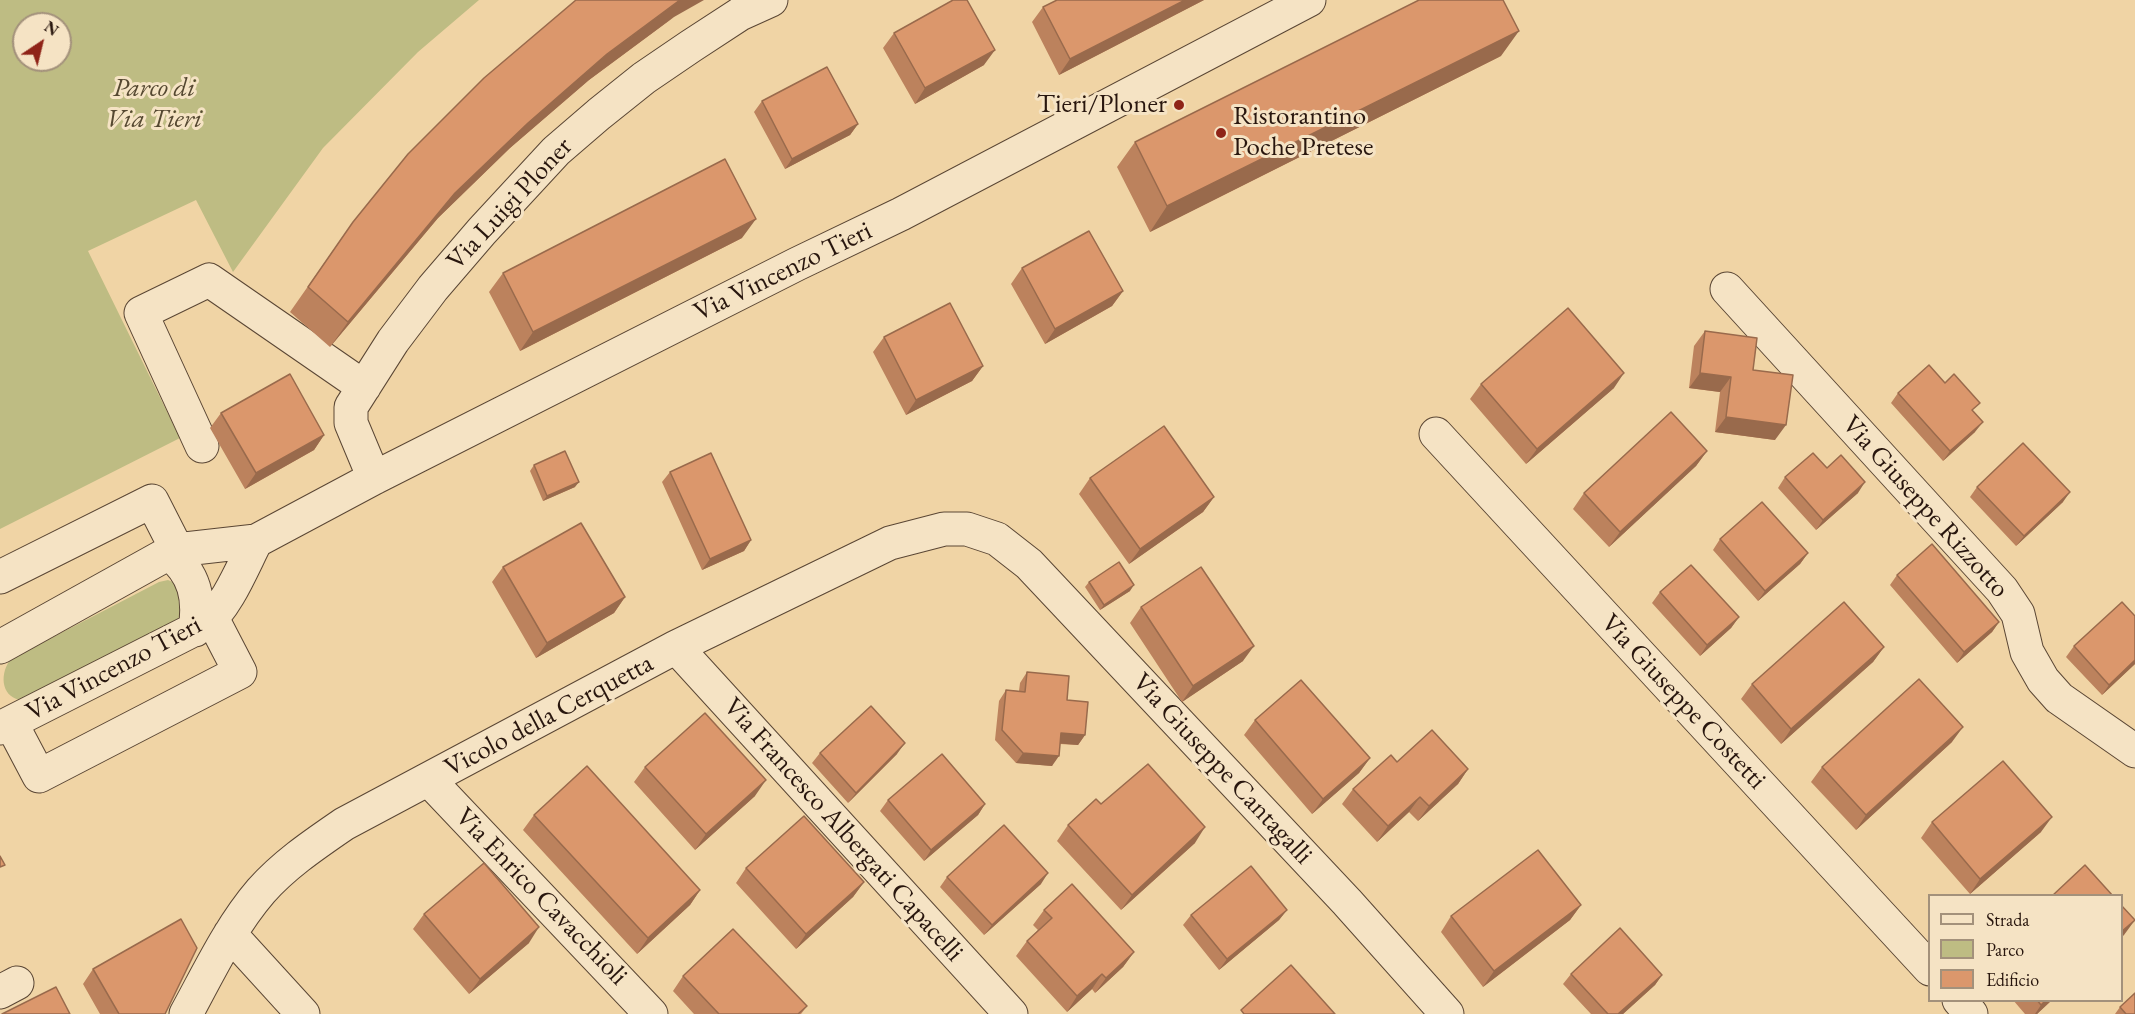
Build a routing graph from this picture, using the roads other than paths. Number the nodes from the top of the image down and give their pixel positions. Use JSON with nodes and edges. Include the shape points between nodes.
{"nodes":[{"id":1,"x":771,"y":0,"type":"edge"},
{"id":2,"x":1309,"y":0,"type":"edge"},
{"id":3,"x":1727,"y":289,"type":"dead end"},
{"id":4,"x":363,"y":387,"type":"junction"},
{"id":5,"x":1436,"y":434,"type":"dead end"},
{"id":6,"x":202,"y":446,"type":"dead end"},
{"id":7,"x":374,"y":478,"type":"junction"},
{"id":8,"x":988,"y":535,"type":"joint"},
{"id":9,"x":256,"y":541,"type":"junction"},
{"id":10,"x":173,"y":552,"type":"junction"},
{"id":11,"x":0,"y":577,"type":"edge"},
{"id":12,"x":204,"y":624,"type":"junction"},
{"id":13,"x":0,"y":647,"type":"edge"},
{"id":14,"x":676,"y":647,"type":"junction"},
{"id":15,"x":5,"y":723,"type":"edge"},
{"id":16,"x":2135,"y":751,"type":"edge"},
{"id":17,"x":429,"y":780,"type":"junction"},
{"id":18,"x":230,"y":934,"type":"junction"},
{"id":19,"x":1928,"y":968,"type":"edge"},
{"id":20,"x":1961,"y":1002,"type":"edge"},
{"id":21,"x":186,"y":1014,"type":"edge"},
{"id":22,"x":303,"y":1014,"type":"edge"},
{"id":23,"x":651,"y":1014,"type":"edge"},
{"id":24,"x":1011,"y":1014,"type":"edge"},
{"id":25,"x":1447,"y":1014,"type":"edge"},
{"id":26,"x":1971,"y":1014,"type":"edge"}],
"edges":[{"from":1,"to":4,"type":"street","name":"Via Luigi Ploner","via":[[740,14],[644,78],[556,151],[433,288]]},
{"from":2,"to":7,"type":"street","name":"Via Vincenzo Tieri","via":[[901,214]]},
{"from":3,"to":16,"type":"street","name":"Via Giuseppe Rizzotto","via":[[2002,590],[2018,614],[2034,667],[2048,686],[2084,717]]},
{"from":4,"to":6,"type":"street","via":[[209,280],[141,313]]},
{"from":4,"to":7,"type":"street","name":"Via Luigi Ploner","via":[[350,416]]},
{"from":5,"to":19,"type":"street","name":"Via Giuseppe Costetti"},
{"from":7,"to":9,"type":"street","name":"Via Vincenzo Tieri"},
{"from":8,"to":14,"type":"street","name":"Vicolo della Cerquetta","via":[[967,529],[944,529],[890,543]]},
{"from":8,"to":25,"type":"street","name":"Via Giuseppe Cantagalli","via":[[1029,564]]},
{"from":9,"to":10,"type":"street","name":"Via Vincenzo Tieri"},
{"from":9,"to":12,"type":"street","name":"Via Vincenzo Tieri","via":[[223,603]]},
{"from":10,"to":11,"type":"street","via":[[152,501]]},
{"from":10,"to":12,"type":"street","via":[[195,589]]},
{"from":10,"to":13,"type":"street","name":"Via Vincenzo Tieri"},
{"from":12,"to":15,"type":"street","name":"Via Vincenzo Tieri"},
{"from":12,"to":15,"type":"street","via":[[240,672],[39,776]]},
{"from":14,"to":17,"type":"street","name":"Vicolo della Cerquetta"},
{"from":14,"to":24,"type":"street","name":"Via Francesco Albergati Capacelli"},
{"from":17,"to":18,"type":"street","name":"Vicolo della Cerquetta","via":[[344,824],[311,847],[261,892]]},
{"from":17,"to":23,"type":"street","name":"Via Enrico Cavacchioli"},
{"from":18,"to":21,"type":"street","name":"Vicolo della Cerquetta"},
{"from":18,"to":22,"type":"street"},
{"from":20,"to":26,"type":"street"}]}
